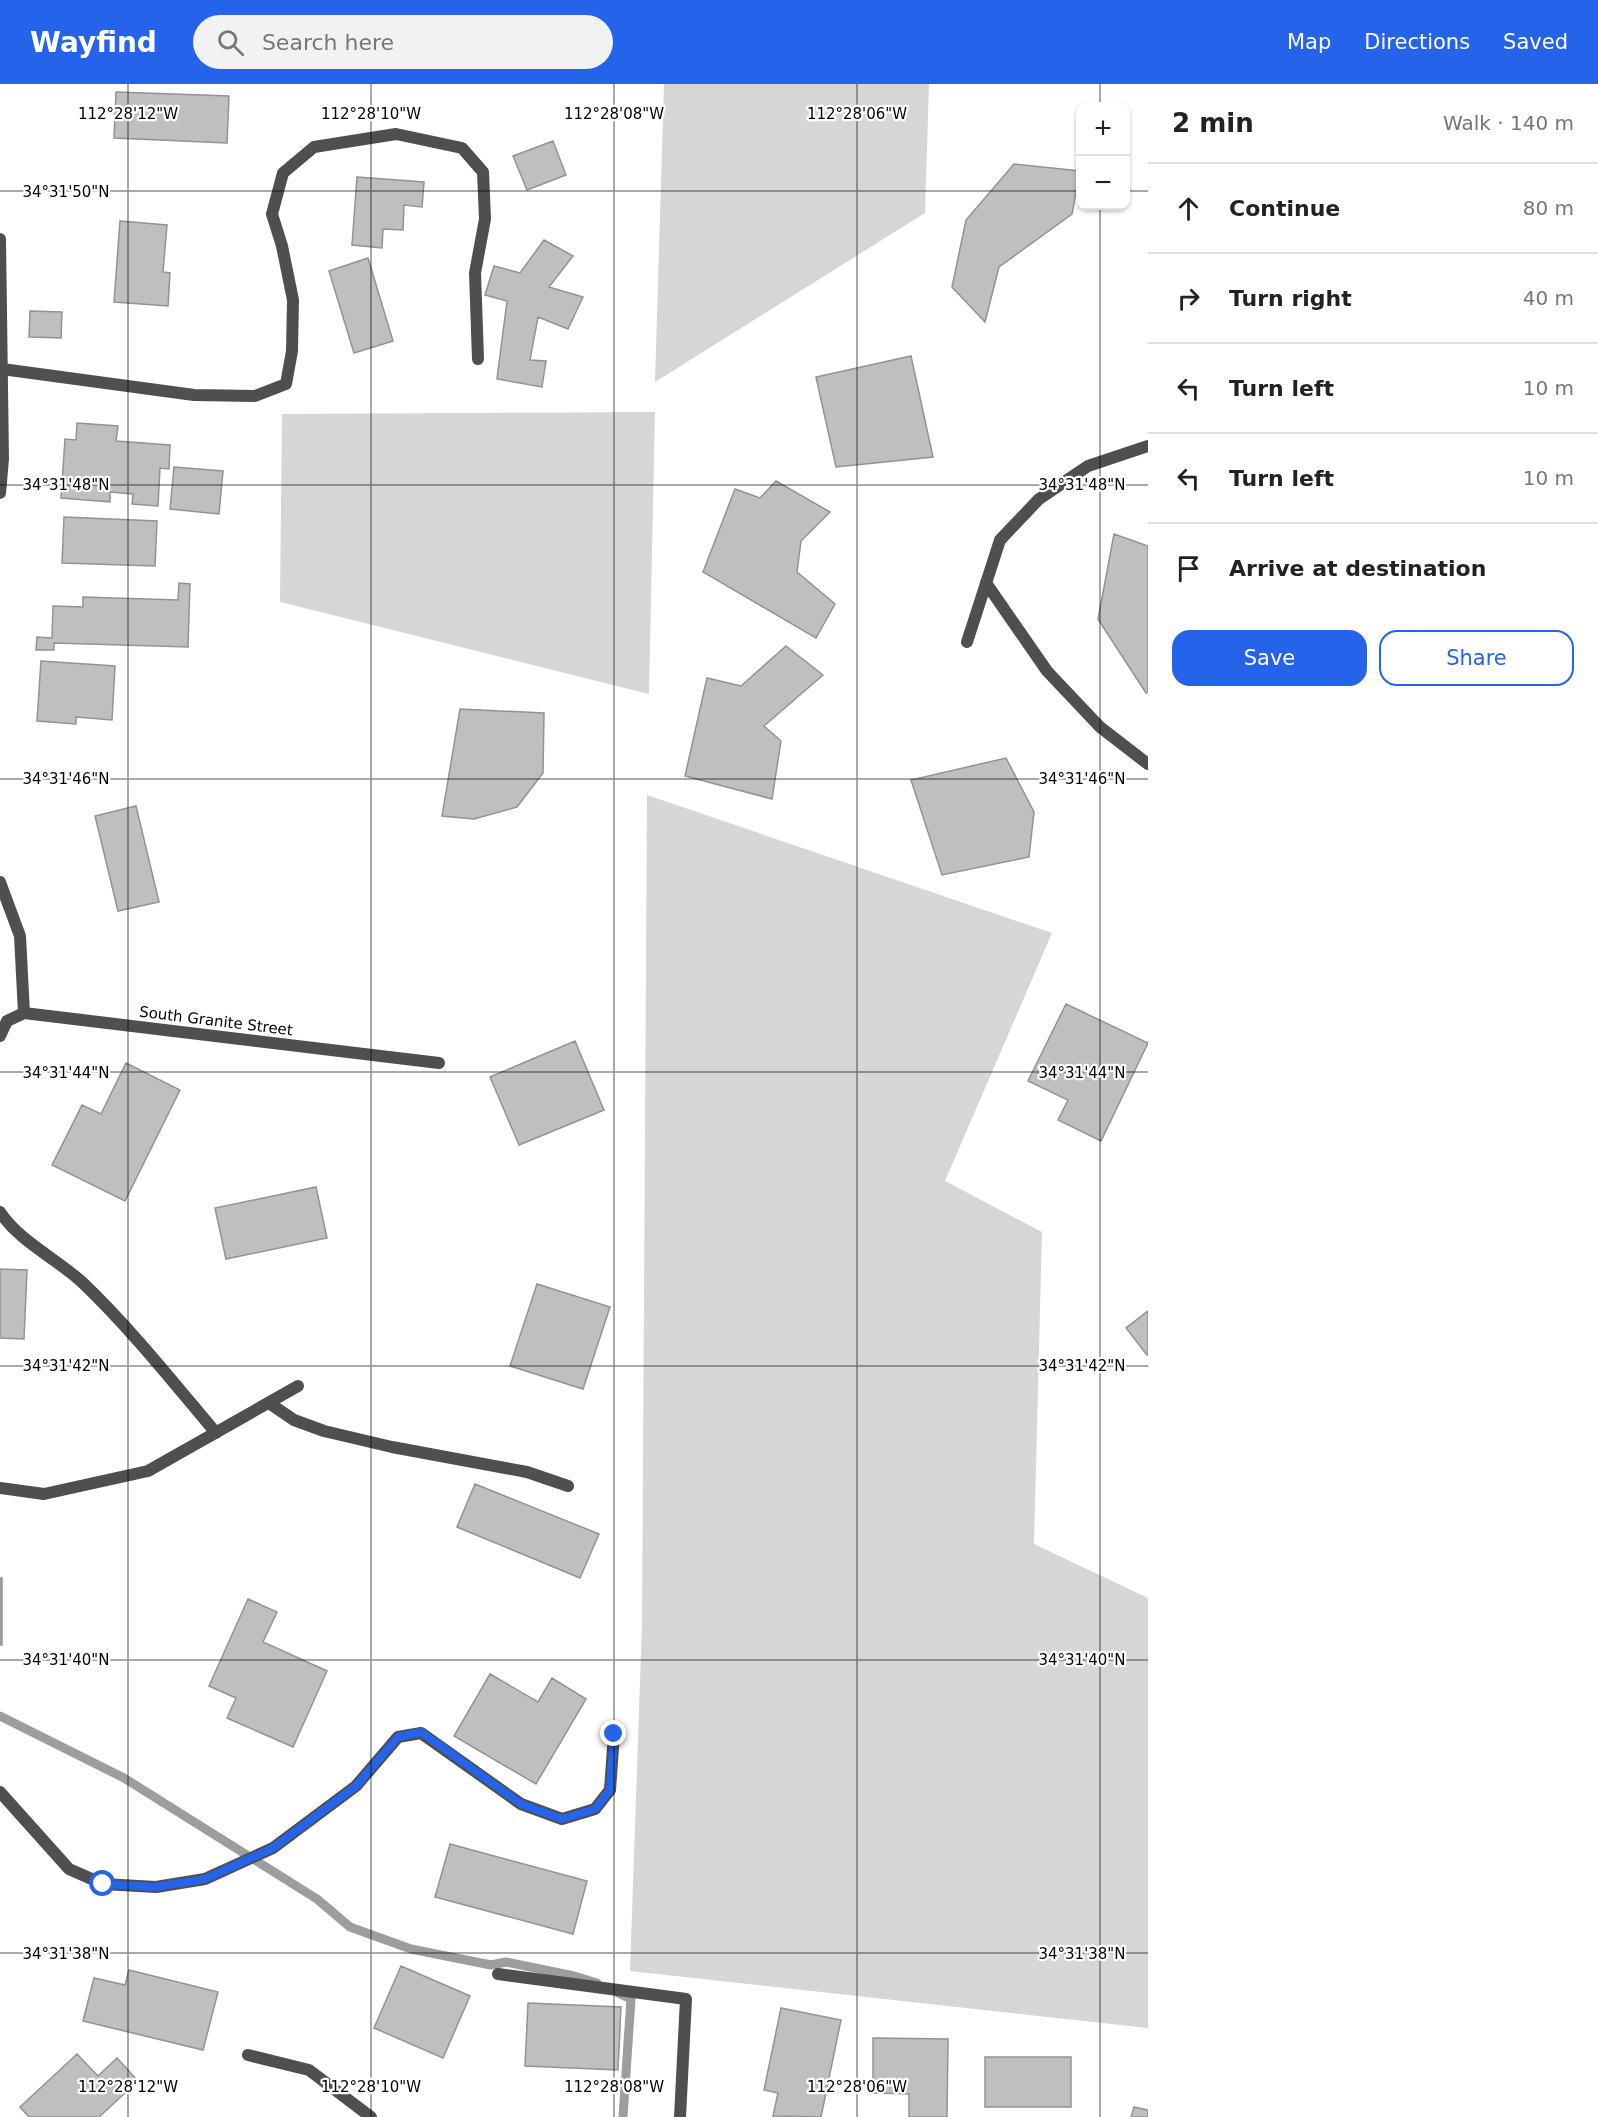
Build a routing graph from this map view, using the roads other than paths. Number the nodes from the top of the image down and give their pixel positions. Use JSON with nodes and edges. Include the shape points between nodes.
{"nodes":[{"id":1,"x":0,"y":239,"type":"edge"},
{"id":2,"x":478,"y":359,"type":"dead end"},
{"id":3,"x":2,"y":369,"type":"junction"},
{"id":4,"x":1148,"y":446,"type":"edge"},
{"id":5,"x":0,"y":493,"type":"edge"},
{"id":6,"x":986,"y":584,"type":"junction"},
{"id":7,"x":968,"y":642,"type":"dead end"},
{"id":8,"x":1148,"y":764,"type":"edge"},
{"id":9,"x":0,"y":882,"type":"edge"},
{"id":10,"x":24,"y":1013,"type":"junction"},
{"id":11,"x":0,"y":1036,"type":"edge"},
{"id":12,"x":439,"y":1063,"type":"dead end"},
{"id":13,"x":0,"y":1212,"type":"edge"},
{"id":14,"x":298,"y":1386,"type":"dead end"},
{"id":15,"x":269,"y":1403,"type":"junction"},
{"id":16,"x":216,"y":1433,"type":"junction"},
{"id":17,"x":568,"y":1486,"type":"dead end"},
{"id":18,"x":0,"y":1488,"type":"edge"},
{"id":19,"x":614,"y":1734,"type":"dead end"},
{"id":20,"x":0,"y":1792,"type":"edge"},
{"id":21,"x":498,"y":1974,"type":"dead end"},
{"id":22,"x":248,"y":2055,"type":"dead end"},
{"id":23,"x":370,"y":2117,"type":"edge"},
{"id":24,"x":680,"y":2117,"type":"edge"}],
"edges":[{"from":1,"to":3,"type":"street"},
{"from":2,"to":3,"type":"street","via":[[475,273],[485,219],[483,172],[462,148],[396,134],[314,147],[283,173],[272,214],[293,300],[292,351],[286,384],[255,396],[194,395]]},
{"from":3,"to":5,"type":"street"},
{"from":4,"to":6,"type":"street","via":[[1088,466],[1039,499],[1000,540]]},
{"from":6,"to":7,"type":"street"},
{"from":6,"to":8,"type":"street","via":[[1047,671],[1100,727]]},
{"from":9,"to":10,"type":"street","via":[[20,936]]},
{"from":10,"to":11,"type":"street","via":[[7,1021]]},
{"from":10,"to":12,"type":"street","name":"South Granite Street"},
{"from":13,"to":16,"type":"street","via":[[9,1226],[81,1281],[132,1333]]},
{"from":14,"to":15,"type":"street"},
{"from":15,"to":16,"type":"street"},
{"from":15,"to":17,"type":"street","via":[[294,1420],[324,1431],[526,1473]]},
{"from":16,"to":18,"type":"street","via":[[148,1472],[44,1494]]},
{"from":19,"to":20,"type":"street","via":[[610,1790],[595,1809],[562,1819],[521,1804],[421,1732],[398,1737],[356,1786],[273,1848],[205,1879],[156,1887],[103,1884],[69,1869]]},
{"from":21,"to":24,"type":"street","via":[[686,1999]]},
{"from":22,"to":23,"type":"street","via":[[309,2070]]}]}
